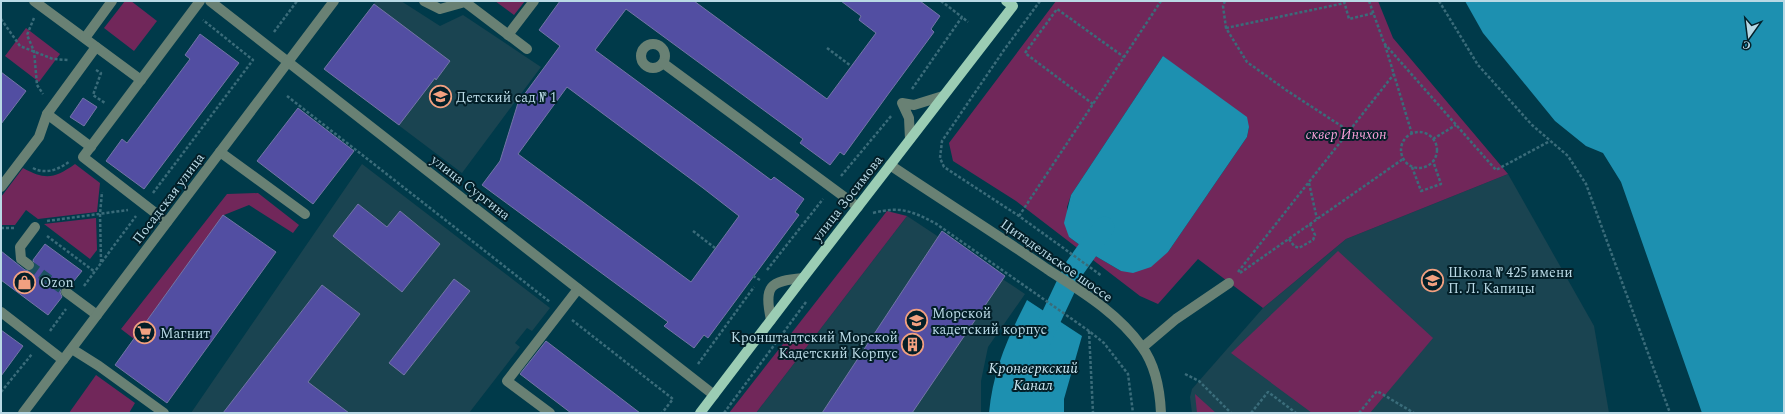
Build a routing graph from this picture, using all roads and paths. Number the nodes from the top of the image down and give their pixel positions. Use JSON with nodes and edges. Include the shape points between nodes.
{"nodes":[{"id":1,"x":112,"y":1,"type":"edge"},
{"id":2,"x":200,"y":1,"type":"edge"},
{"id":3,"x":210,"y":1,"type":"edge"},
{"id":4,"x":297,"y":1,"type":"edge"},
{"id":5,"x":334,"y":1,"type":"edge"},
{"id":6,"x":424,"y":1,"type":"edge"},
{"id":7,"x":534,"y":1,"type":"edge"},
{"id":8,"x":941,"y":1,"type":"edge"},
{"id":9,"x":1040,"y":1,"type":"edge"},
{"id":10,"x":1161,"y":1,"type":"edge"},
{"id":11,"x":1225,"y":1,"type":"edge"},
{"id":12,"x":1369,"y":1,"type":"edge"},
{"id":13,"x":1438,"y":1,"type":"edge"},
{"id":14,"x":465,"y":2,"type":"edge"},
{"id":15,"x":1345,"y":2,"type":"edge"},
{"id":16,"x":37,"y":3,"type":"edge"},
{"id":17,"x":1012,"y":3,"type":"edge"},
{"id":18,"x":192,"y":12,"type":"junction"},
{"id":19,"x":1374,"y":13,"type":"junction"},
{"id":20,"x":962,"y":17,"type":"dead end"},
{"id":21,"x":1,"y":18,"type":"edge"},
{"id":22,"x":1226,"y":28,"type":"junction"},
{"id":23,"x":508,"y":35,"type":"junction"},
{"id":24,"x":270,"y":37,"type":"dead end"},
{"id":25,"x":85,"y":38,"type":"junction"},
{"id":26,"x":1384,"y":43,"type":"junction"},
{"id":27,"x":96,"y":47,"type":"junction"},
{"id":28,"x":827,"y":48,"type":"dead end"},
{"id":29,"x":527,"y":49,"type":"dead end"},
{"id":30,"x":34,"y":52,"type":"junction"},
{"id":31,"x":1124,"y":57,"type":"junction"},
{"id":32,"x":86,"y":62,"type":"junction"},
{"id":33,"x":288,"y":62,"type":"junction"},
{"id":34,"x":663,"y":63,"type":"dead end"},
{"id":35,"x":851,"y":66,"type":"dead end"},
{"id":36,"x":1394,"y":74,"type":"junction"},
{"id":37,"x":141,"y":80,"type":"junction"},
{"id":38,"x":287,"y":96,"type":"dead end"},
{"id":39,"x":943,"y":96,"type":"junction"},
{"id":40,"x":1093,"y":104,"type":"junction"},
{"id":41,"x":50,"y":110,"type":"junction"},
{"id":42,"x":117,"y":112,"type":"junction"},
{"id":43,"x":1456,"y":125,"type":"junction"},
{"id":44,"x":1349,"y":131,"type":"junction"},
{"id":45,"x":1412,"y":134,"type":"junction"},
{"id":46,"x":910,"y":139,"type":"junction"},
{"id":47,"x":1433,"y":139,"type":"junction"},
{"id":48,"x":1550,"y":141,"type":"junction"},
{"id":49,"x":91,"y":147,"type":"junction"},
{"id":50,"x":220,"y":152,"type":"junction"},
{"id":51,"x":83,"y":157,"type":"junction"},
{"id":52,"x":1403,"y":159,"type":"junction"},
{"id":53,"x":20,"y":161,"type":"junction"},
{"id":54,"x":1433,"y":161,"type":"junction"},
{"id":55,"x":890,"y":165,"type":"junction"},
{"id":56,"x":1412,"y":167,"type":"junction"},
{"id":57,"x":1309,"y":183,"type":"junction"},
{"id":58,"x":1,"y":187,"type":"edge"},
{"id":59,"x":103,"y":188,"type":"dead end"},
{"id":60,"x":145,"y":204,"type":"junction"},
{"id":61,"x":858,"y":207,"type":"junction"},
{"id":62,"x":129,"y":210,"type":"dead end"},
{"id":63,"x":871,"y":213,"type":"dead end"},
{"id":64,"x":100,"y":214,"type":"junction"},
{"id":65,"x":305,"y":214,"type":"dead end"},
{"id":66,"x":1019,"y":216,"type":"junction"},
{"id":67,"x":1317,"y":219,"type":"junction"},
{"id":68,"x":167,"y":222,"type":"junction"},
{"id":69,"x":38,"y":224,"type":"junction"},
{"id":70,"x":1310,"y":224,"type":"junction"},
{"id":71,"x":1,"y":228,"type":"edge"},
{"id":72,"x":14,"y":228,"type":"dead end"},
{"id":73,"x":693,"y":231,"type":"dead end"},
{"id":74,"x":1289,"y":239,"type":"junction"},
{"id":75,"x":716,"y":248,"type":"dead end"},
{"id":76,"x":101,"y":263,"type":"junction"},
{"id":77,"x":29,"y":265,"type":"tunnel mouth"},
{"id":78,"x":95,"y":272,"type":"junction"},
{"id":79,"x":1102,"y":276,"type":"dead end"},
{"id":80,"x":803,"y":278,"type":"junction"},
{"id":81,"x":1229,"y":283,"type":"dead end"},
{"id":82,"x":578,"y":289,"type":"junction"},
{"id":83,"x":66,"y":292,"type":"tunnel mouth"},
{"id":84,"x":74,"y":299,"type":"junction"},
{"id":85,"x":807,"y":300,"type":"dead end"},
{"id":86,"x":561,"y":311,"type":"junction"},
{"id":87,"x":1,"y":312,"type":"edge"},
{"id":88,"x":97,"y":315,"type":"junction"},
{"id":89,"x":771,"y":320,"type":"junction"},
{"id":90,"x":1089,"y":331,"type":"junction"},
{"id":91,"x":42,"y":343,"type":"junction"},
{"id":92,"x":1143,"y":347,"type":"junction"},
{"id":93,"x":72,"y":349,"type":"junction"},
{"id":94,"x":63,"y":360,"type":"junction"},
{"id":95,"x":1185,"y":374,"type":"dead end"},
{"id":96,"x":1,"y":392,"type":"edge"},
{"id":97,"x":714,"y":395,"type":"junction"},
{"id":98,"x":23,"y":413,"type":"edge"},
{"id":99,"x":164,"y":413,"type":"edge"},
{"id":100,"x":550,"y":413,"type":"edge"},
{"id":101,"x":662,"y":413,"type":"edge"},
{"id":102,"x":700,"y":413,"type":"edge"},
{"id":103,"x":724,"y":413,"type":"edge"},
{"id":104,"x":1093,"y":413,"type":"edge"},
{"id":105,"x":1133,"y":413,"type":"edge"},
{"id":106,"x":1161,"y":413,"type":"edge"},
{"id":107,"x":1231,"y":413,"type":"edge"},
{"id":108,"x":1251,"y":413,"type":"edge"},
{"id":109,"x":1296,"y":413,"type":"edge"},
{"id":110,"x":1359,"y":413,"type":"edge"},
{"id":111,"x":1414,"y":413,"type":"edge"},
{"id":112,"x":1670,"y":413,"type":"edge"}],
"edges":[{"from":1,"to":25,"type":"street"},
{"from":2,"to":18,"type":"street"},
{"from":3,"to":33,"type":"street","name":"улица Сургина"},
{"from":4,"to":24,"type":"path"},
{"from":5,"to":33,"type":"street","name":"Посадская улица"},
{"from":6,"to":14,"type":"street","via":[[440,9]]},
{"from":7,"to":23,"type":"street"},
{"from":8,"to":20,"type":"path"},
{"from":9,"to":66,"type":"path","via":[[999,56],[942,141],[940,158],[944,167]]},
{"from":10,"to":31,"type":"path"},
{"from":11,"to":22,"type":"path","via":[[1223,6]]},
{"from":12,"to":19,"type":"path"},
{"from":13,"to":48,"type":"path","via":[[1478,65],[1532,125]]},
{"from":14,"to":23,"type":"street"},
{"from":15,"to":19,"type":"path","via":[[1349,19]]},
{"from":15,"to":22,"type":"path"},
{"from":16,"to":25,"type":"street"},
{"from":16,"to":30,"type":"path","via":[[27,34]]},
{"from":17,"to":39,"type":"main road","name":"улица Зосимова"},
{"from":18,"to":37,"type":"street"},
{"from":18,"to":60,"type":"path","via":[[253,60]]},
{"from":19,"to":26,"type":"path"},
{"from":21,"to":30,"type":"path","via":[[20,46]]},
{"from":22,"to":44,"type":"path","via":[[1247,62]]},
{"from":23,"to":29,"type":"street"},
{"from":25,"to":27,"type":"street"},
{"from":26,"to":36,"type":"path"},
{"from":26,"to":43,"type":"path"},
{"from":27,"to":32,"type":"street"},
{"from":27,"to":37,"type":"street"},
{"from":28,"to":35,"type":"path"},
{"from":30,"to":32,"type":"path","via":[[53,59]]},
{"from":30,"to":41,"type":"path","via":[[37,85]]},
{"from":31,"to":40,"type":"path"},
{"from":31,"to":40,"type":"path","via":[[1057,9],[1025,53]]},
{"from":32,"to":41,"type":"street"},
{"from":32,"to":42,"type":"path","via":[[101,74],[93,95]]},
{"from":33,"to":50,"type":"street","name":"Посадская улица"},
{"from":33,"to":82,"type":"street","name":"улица Сургина"},
{"from":34,"to":61,"type":"street"},
{"from":36,"to":44,"type":"path"},
{"from":36,"to":45,"type":"path"},
{"from":37,"to":42,"type":"street"},
{"from":38,"to":86,"type":"path"},
{"from":39,"to":46,"type":"main road","name":"улица Зосимова"},
{"from":39,"to":46,"type":"street","via":[[914,105],[902,104],[909,118]]},
{"from":40,"to":66,"type":"path"},
{"from":41,"to":49,"type":"street"},
{"from":41,"to":53,"type":"street","via":[[39,136]]},
{"from":42,"to":49,"type":"street"},
{"from":43,"to":47,"type":"path"},
{"from":43,"to":48,"type":"path","via":[[1496,170]]},
{"from":44,"to":57,"type":"path"},
{"from":45,"to":47,"type":"path","via":[[1423,133]]},
{"from":45,"to":52,"type":"path","via":[[1401,147]]},
{"from":46,"to":55,"type":"main road","name":"улица Зосимова"},
{"from":47,"to":54,"type":"path","via":[[1437,150]]},
{"from":48,"to":112,"type":"path","via":[[1568,156],[1586,184]]},
{"from":49,"to":51,"type":"street"},
{"from":50,"to":65,"type":"street"},
{"from":50,"to":68,"type":"street","name":"Посадская улица"},
{"from":51,"to":53,"type":"path","via":[[52,171],[38,171]]},
{"from":51,"to":60,"type":"street"},
{"from":52,"to":56,"type":"path"},
{"from":52,"to":67,"type":"path"},
{"from":53,"to":58,"type":"street"},
{"from":54,"to":56,"type":"path","via":[[1424,167]]},
{"from":54,"to":56,"type":"path","via":[[1441,184],[1421,191]]},
{"from":55,"to":61,"type":"main road","name":"улица Зосимова"},
{"from":55,"to":92,"type":"street","name":"Цитадельское шоссе","via":[[1086,295],[1118,320]]},
{"from":57,"to":67,"type":"path"},
{"from":57,"to":74,"type":"path","via":[[1235,276]]},
{"from":59,"to":64,"type":"path"},
{"from":60,"to":68,"type":"street"},
{"from":60,"to":76,"type":"path"},
{"from":61,"to":80,"type":"main road","name":"улица Зосимова"},
{"from":62,"to":64,"type":"path"},
{"from":63,"to":90,"type":"path","via":[[888,209],[910,210],[935,223]]},
{"from":64,"to":69,"type":"path"},
{"from":64,"to":76,"type":"path"},
{"from":66,"to":79,"type":"path"},
{"from":67,"to":70,"type":"path"},
{"from":68,"to":88,"type":"street","name":"Посадская улица"},
{"from":69,"to":77,"type":"street","via":[[20,247],[22,259]]},
{"from":69,"to":78,"type":"path"},
{"from":70,"to":74,"type":"path"},
{"from":70,"to":74,"type":"path","via":[[1315,235],[1313,240],[1300,248],[1294,246]]},
{"from":71,"to":72,"type":"path"},
{"from":73,"to":75,"type":"path"},
{"from":76,"to":78,"type":"path"},
{"from":78,"to":84,"type":"path"},
{"from":80,"to":89,"type":"main road","name":"улица Зосимова"},
{"from":80,"to":89,"type":"street","via":[[783,280],[770,288],[768,304]]},
{"from":81,"to":92,"type":"street","via":[[1176,319]]},
{"from":82,"to":86,"type":"street"},
{"from":82,"to":97,"type":"street","name":"улица Сургина"},
{"from":83,"to":84,"type":"street"},
{"from":84,"to":88,"type":"street"},
{"from":84,"to":91,"type":"path"},
{"from":85,"to":103,"type":"path"},
{"from":86,"to":100,"type":"street","via":[[508,381]]},
{"from":86,"to":101,"type":"path","via":[[673,399]]},
{"from":87,"to":91,"type":"street"},
{"from":88,"to":93,"type":"street","name":"Посадская улица"},
{"from":89,"to":97,"type":"main road","name":"улица Зосимова"},
{"from":90,"to":104,"type":"path"},
{"from":90,"to":105,"type":"path","via":[[1104,343],[1128,374]]},
{"from":91,"to":94,"type":"street"},
{"from":91,"to":96,"type":"path"},
{"from":92,"to":106,"type":"street","name":"Цитадельское шоссе","via":[[1160,391]]},
{"from":93,"to":94,"type":"street","name":"Посадская улица"},
{"from":93,"to":99,"type":"street"},
{"from":94,"to":98,"type":"street","name":"Посадская улица"},
{"from":95,"to":107,"type":"path","via":[[1199,381]]},
{"from":97,"to":102,"type":"main road","name":"улица Зосимова"},
{"from":108,"to":109,"type":"path","via":[[1268,392]]},
{"from":110,"to":111,"type":"path","via":[[1376,391]]}]}
